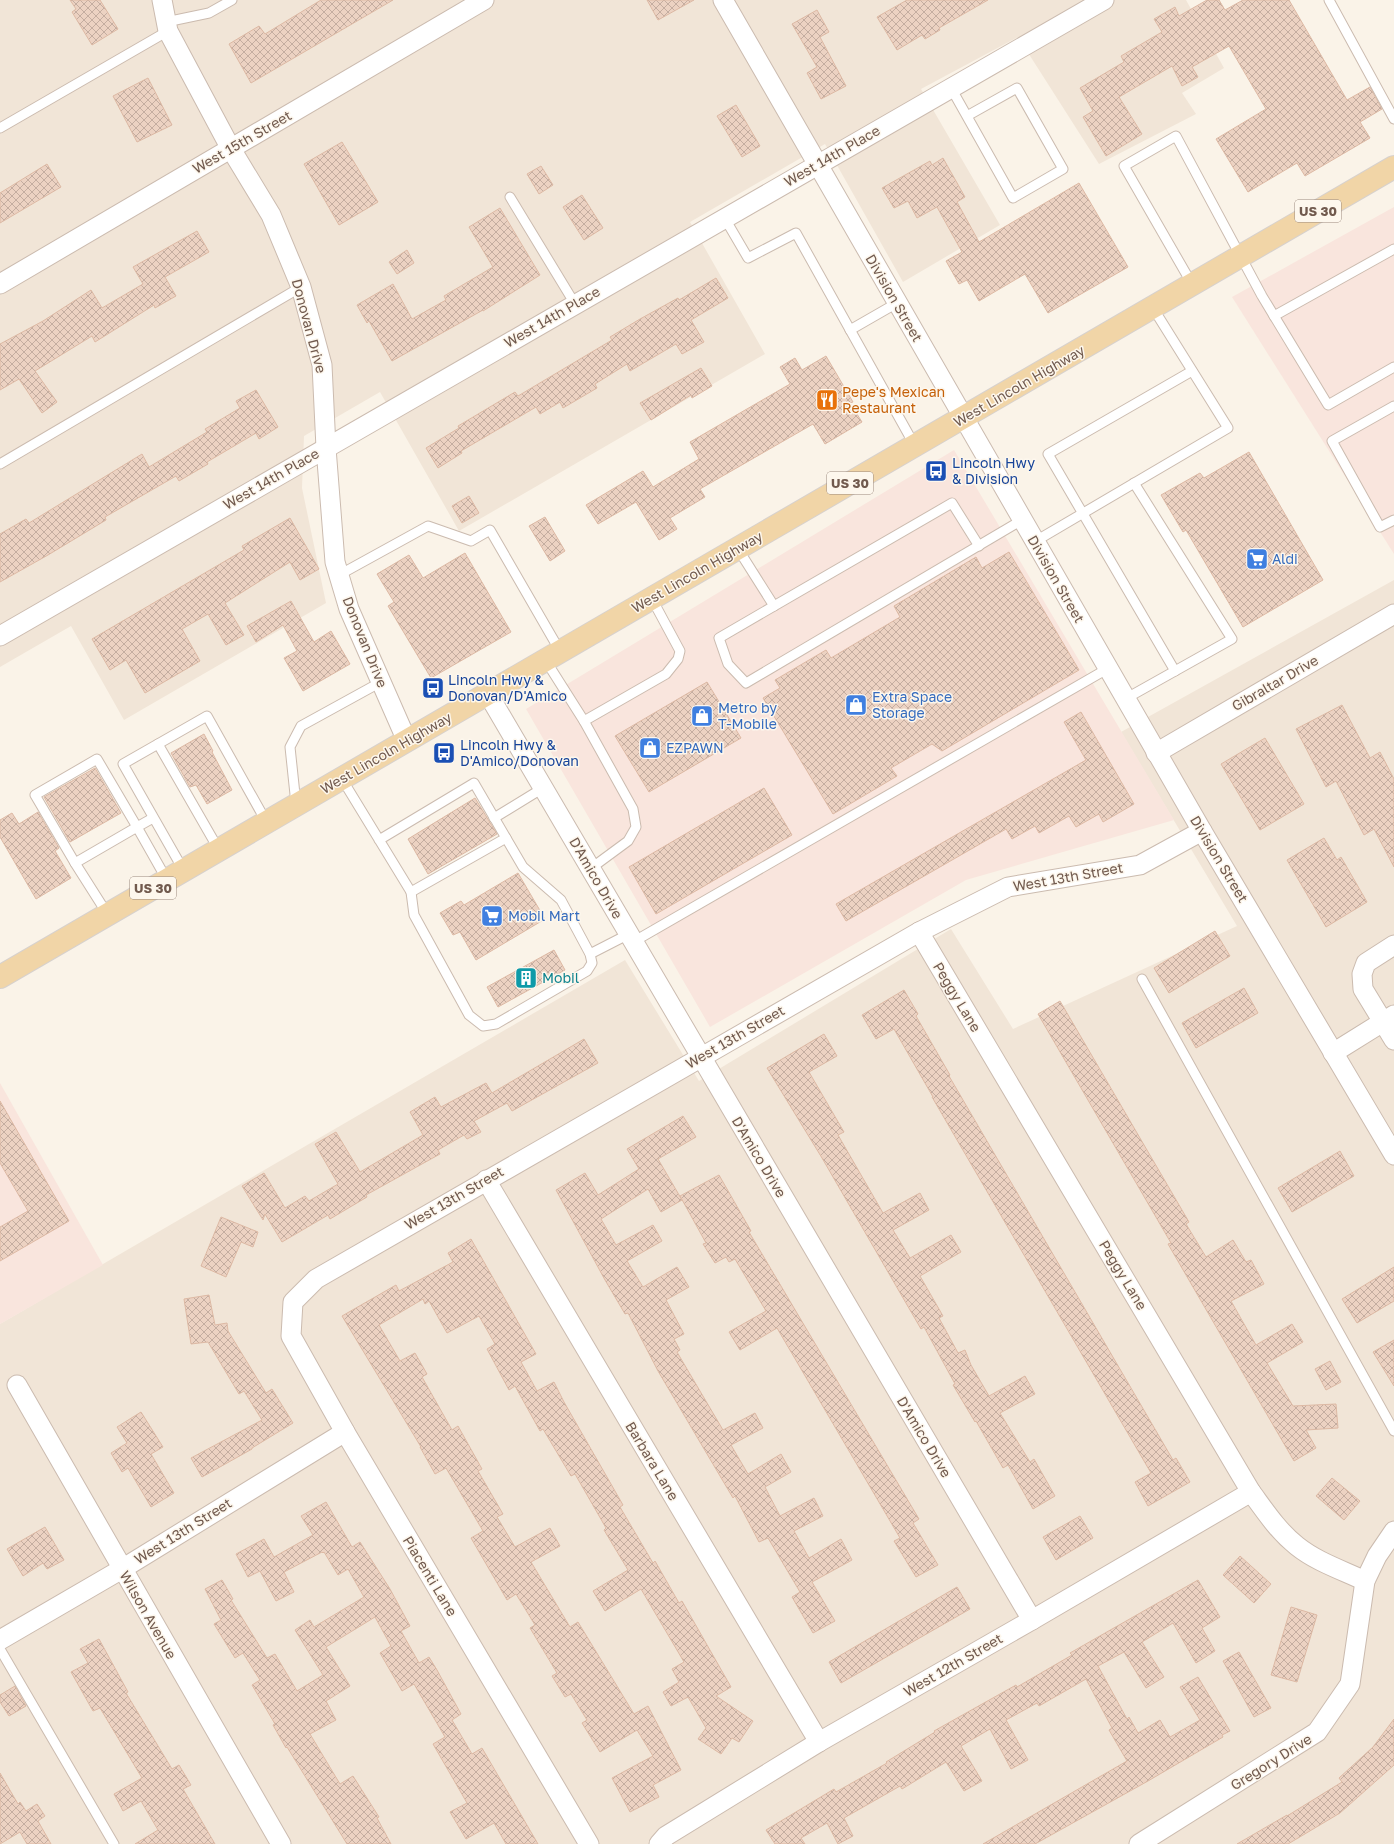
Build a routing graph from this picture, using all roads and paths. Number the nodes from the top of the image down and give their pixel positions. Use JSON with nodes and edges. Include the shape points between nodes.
{"nodes":[{"id":1,"x":162,"y":0,"type":"edge"},
{"id":2,"x":232,"y":0,"type":"edge"},
{"id":3,"x":484,"y":0,"type":"edge"},
{"id":4,"x":723,"y":0,"type":"edge"},
{"id":5,"x":1104,"y":0,"type":"edge"},
{"id":6,"x":1329,"y":0,"type":"edge"},
{"id":7,"x":167,"y":27,"type":"junction"},
{"id":8,"x":951,"y":88,"type":"junction"},
{"id":9,"x":967,"y":116,"type":"junction"},
{"id":10,"x":1394,"y":119,"type":"edge"},
{"id":11,"x":0,"y":128,"type":"edge"},
{"id":12,"x":231,"y":149,"type":"junction"},
{"id":13,"x":818,"y":164,"type":"junction"},
{"id":14,"x":1394,"y":167,"type":"edge"},
{"id":15,"x":510,"y":196,"type":"dead end"},
{"id":16,"x":724,"y":217,"type":"junction"},
{"id":17,"x":1394,"y":249,"type":"edge"},
{"id":18,"x":1241,"y":256,"type":"junction"},
{"id":19,"x":0,"y":284,"type":"edge"},
{"id":20,"x":1192,"y":284,"type":"junction"},
{"id":21,"x":301,"y":287,"type":"junction"},
{"id":22,"x":897,"y":303,"type":"junction"},
{"id":23,"x":575,"y":304,"type":"junction"},
{"id":24,"x":1153,"y":308,"type":"junction"},
{"id":25,"x":1274,"y":316,"type":"junction"},
{"id":26,"x":850,"y":330,"type":"junction"},
{"id":27,"x":1394,"y":367,"type":"edge"},
{"id":28,"x":1192,"y":371,"type":"junction"},
{"id":29,"x":1394,"y":406,"type":"edge"},
{"id":30,"x":963,"y":418,"type":"junction"},
{"id":31,"x":915,"y":446,"type":"junction"},
{"id":32,"x":326,"y":448,"type":"junction"},
{"id":33,"x":0,"y":464,"type":"edge"},
{"id":34,"x":1134,"y":483,"type":"junction"},
{"id":35,"x":1082,"y":514,"type":"junction"},
{"id":36,"x":1022,"y":520,"type":"junction"},
{"id":37,"x":1394,"y":520,"type":"edge"},
{"id":38,"x":1034,"y":542,"type":"junction"},
{"id":39,"x":978,"y":546,"type":"junction"},
{"id":40,"x":738,"y":549,"type":"junction"},
{"id":41,"x":339,"y":575,"type":"junction"},
{"id":42,"x":652,"y":599,"type":"junction"},
{"id":43,"x":774,"y":606,"type":"junction"},
{"id":44,"x":1394,"y":614,"type":"edge"},
{"id":45,"x":0,"y":636,"type":"edge"},
{"id":46,"x":553,"y":656,"type":"junction"},
{"id":47,"x":1107,"y":669,"type":"junction"},
{"id":48,"x":1175,"y":671,"type":"junction"},
{"id":49,"x":381,"y":682,"type":"junction"},
{"id":50,"x":488,"y":694,"type":"junction"},
{"id":51,"x":1125,"y":699,"type":"junction"},
{"id":52,"x":584,"y":722,"type":"junction"},
{"id":53,"x":407,"y":741,"type":"junction"},
{"id":54,"x":158,"y":744,"type":"junction"},
{"id":55,"x":1156,"y":752,"type":"junction"},
{"id":56,"x":342,"y":778,"type":"junction"},
{"id":57,"x":543,"y":788,"type":"junction"},
{"id":58,"x":296,"y":805,"type":"junction"},
{"id":59,"x":154,"y":818,"type":"junction"},
{"id":60,"x":494,"y":818,"type":"junction"},
{"id":61,"x":267,"y":823,"type":"junction"},
{"id":62,"x":137,"y":828,"type":"junction"},
{"id":63,"x":1202,"y":831,"type":"junction"},
{"id":64,"x":506,"y":838,"type":"junction"},
{"id":65,"x":379,"y":840,"type":"junction"},
{"id":66,"x":219,"y":850,"type":"junction"},
{"id":67,"x":75,"y":863,"type":"junction"},
{"id":68,"x":590,"y":869,"type":"junction"},
{"id":69,"x":175,"y":875,"type":"junction"},
{"id":70,"x":411,"y":892,"type":"junction"},
{"id":71,"x":108,"y":915,"type":"junction"},
{"id":72,"x":919,"y":932,"type":"junction"},
{"id":73,"x":631,"y":938,"type":"junction"},
{"id":74,"x":1394,"y":945,"type":"edge"},
{"id":75,"x":590,"y":954,"type":"junction"},
{"id":76,"x":0,"y":977,"type":"edge"},
{"id":77,"x":1142,"y":979,"type":"dead end"},
{"id":78,"x":1388,"y":1019,"type":"edge"},
{"id":79,"x":1394,"y":1040,"type":"edge"},
{"id":80,"x":1334,"y":1052,"type":"junction"},
{"id":81,"x":700,"y":1057,"type":"junction"},
{"id":82,"x":1394,"y":1155,"type":"edge"},
{"id":83,"x":486,"y":1180,"type":"junction"},
{"id":84,"x":293,"y":1302,"type":"joint"},
{"id":85,"x":17,"y":1385,"type":"dead end"},
{"id":86,"x":1394,"y":1431,"type":"edge"},
{"id":87,"x":345,"y":1432,"type":"junction"},
{"id":88,"x":1251,"y":1492,"type":"junction"},
{"id":89,"x":1394,"y":1531,"type":"edge"},
{"id":90,"x":122,"y":1569,"type":"junction"},
{"id":91,"x":1365,"y":1581,"type":"junction"},
{"id":92,"x":1032,"y":1620,"type":"junction"},
{"id":93,"x":0,"y":1640,"type":"edge"},
{"id":94,"x":0,"y":1649,"type":"edge"},
{"id":95,"x":819,"y":1742,"type":"junction"},
{"id":96,"x":1145,"y":1842,"type":"edge"},
{"id":97,"x":114,"y":1844,"type":"edge"},
{"id":98,"x":281,"y":1844,"type":"edge"},
{"id":99,"x":589,"y":1844,"type":"edge"},
{"id":100,"x":660,"y":1844,"type":"edge"}],
"edges":[{"from":1,"to":7,"type":"street","name":"Donovan Drive"},
{"from":2,"to":7,"type":"lane","via":[[209,12]]},
{"from":3,"to":12,"type":"street","name":"West 15th Street"},
{"from":4,"to":13,"type":"street","name":"Division Street"},
{"from":5,"to":8,"type":"street","name":"West 14th Place"},
{"from":6,"to":10,"type":"lane"},
{"from":7,"to":11,"type":"lane"},
{"from":7,"to":12,"type":"street","name":"Donovan Drive"},
{"from":8,"to":9,"type":"lane"},
{"from":8,"to":13,"type":"street","name":"West 14th Place"},
{"from":9,"to":9,"type":"lane","via":[[1013,198],[1063,169],[1017,88]]},
{"from":12,"to":19,"type":"street","name":"West 15th Street"},
{"from":12,"to":21,"type":"street","name":"Donovan Drive","via":[[271,215]]},
{"from":13,"to":16,"type":"street","name":"West 14th Place"},
{"from":13,"to":22,"type":"street","name":"Division Street"},
{"from":14,"to":18,"type":"main road","name":"West Lincoln Highway","number":"US 30"},
{"from":15,"to":23,"type":"lane"},
{"from":16,"to":23,"type":"street","name":"West 14th Place"},
{"from":16,"to":26,"type":"lane","via":[[748,258],[796,232]]},
{"from":17,"to":25,"type":"lane"},
{"from":18,"to":20,"type":"main road","name":"West Lincoln Highway","number":"US 30"},
{"from":18,"to":20,"type":"lane","via":[[1176,136],[1124,166]]},
{"from":18,"to":25,"type":"lane"},
{"from":20,"to":24,"type":"main road","name":"West Lincoln Highway","number":"US 30"},
{"from":21,"to":32,"type":"street","name":"Donovan Drive","via":[[322,365]]},
{"from":21,"to":33,"type":"lane"},
{"from":22,"to":26,"type":"lane"},
{"from":22,"to":30,"type":"street","name":"Division Street"},
{"from":23,"to":32,"type":"street","name":"West 14th Place"},
{"from":24,"to":28,"type":"lane"},
{"from":24,"to":30,"type":"main road","name":"West Lincoln Highway","number":"US 30"},
{"from":25,"to":27,"type":"lane","via":[[1328,405]]},
{"from":26,"to":31,"type":"lane"},
{"from":28,"to":34,"type":"lane","via":[[1228,428]]},
{"from":28,"to":35,"type":"lane","via":[[1048,454]]},
{"from":29,"to":37,"type":"lane","via":[[1332,441],[1380,527]]},
{"from":30,"to":31,"type":"main road","name":"West Lincoln Highway","number":"US 30"},
{"from":30,"to":36,"type":"street","name":"Division Street"},
{"from":31,"to":40,"type":"main road","name":"West Lincoln Highway","number":"US 30"},
{"from":32,"to":41,"type":"street","name":"Donovan Drive","via":[[335,562]]},
{"from":32,"to":45,"type":"street","name":"West 14th Place"},
{"from":34,"to":35,"type":"lane"},
{"from":34,"to":48,"type":"lane","via":[[1232,639]]},
{"from":35,"to":38,"type":"lane"},
{"from":35,"to":48,"type":"lane"},
{"from":36,"to":38,"type":"street","name":"Division Street"},
{"from":36,"to":39,"type":"lane"},
{"from":38,"to":47,"type":"street","name":"Division Street"},
{"from":39,"to":43,"type":"lane","via":[[952,503]]},
{"from":39,"to":43,"type":"lane","via":[[746,683],[728,664],[719,638]]},
{"from":40,"to":42,"type":"main road","name":"West Lincoln Highway","number":"US 30"},
{"from":40,"to":43,"type":"lane"},
{"from":41,"to":46,"type":"lane","via":[[428,526],[471,541],[490,530]]},
{"from":41,"to":49,"type":"street","name":"Donovan Drive","via":[[349,609]]},
{"from":42,"to":46,"type":"main road","name":"West Lincoln Highway","number":"US 30"},
{"from":42,"to":52,"type":"lane","via":[[680,651],[678,659],[666,674]]},
{"from":44,"to":55,"type":"street","name":"Gibraltar Drive"},
{"from":46,"to":50,"type":"main road","name":"West Lincoln Highway","number":"US 30"},
{"from":46,"to":52,"type":"lane"},
{"from":47,"to":51,"type":"street","name":"Division Street"},
{"from":47,"to":73,"type":"lane"},
{"from":48,"to":51,"type":"lane"},
{"from":49,"to":53,"type":"street","name":"Donovan Drive"},
{"from":49,"to":58,"type":"lane","via":[[301,726],[294,736],[290,747]]},
{"from":50,"to":53,"type":"main road","name":"West Lincoln Highway","number":"US 30"},
{"from":50,"to":57,"type":"street","name":"D'Amico Drive"},
{"from":51,"to":55,"type":"street","name":"Division Street"},
{"from":52,"to":68,"type":"lane","via":[[633,809],[636,827],[628,841]]},
{"from":53,"to":56,"type":"main road","name":"West Lincoln Highway","number":"US 30"},
{"from":54,"to":59,"type":"lane","via":[[123,764]]},
{"from":54,"to":61,"type":"lane","via":[[207,716]]},
{"from":54,"to":66,"type":"lane"},
{"from":55,"to":63,"type":"street","name":"Division Street"},
{"from":56,"to":58,"type":"main road","name":"West Lincoln Highway","number":"US 30"},
{"from":56,"to":65,"type":"lane"},
{"from":57,"to":60,"type":"lane"},
{"from":57,"to":68,"type":"street","name":"D'Amico Drive"},
{"from":58,"to":61,"type":"main road","name":"West Lincoln Highway","number":"US 30"},
{"from":59,"to":62,"type":"lane"},
{"from":59,"to":69,"type":"lane"},
{"from":60,"to":64,"type":"lane"},
{"from":60,"to":65,"type":"lane","via":[[474,783]]},
{"from":61,"to":66,"type":"main road","name":"West Lincoln Highway","number":"US 30"},
{"from":62,"to":67,"type":"lane"},
{"from":62,"to":67,"type":"lane","via":[[96,758],[35,795]]},
{"from":62,"to":69,"type":"lane"},
{"from":63,"to":72,"type":"street","name":"West 13th Street","via":[[1140,865],[1008,887]]},
{"from":63,"to":80,"type":"street","name":"Division Street"},
{"from":64,"to":70,"type":"lane"},
{"from":64,"to":75,"type":"lane","via":[[523,867],[561,900]]},
{"from":65,"to":70,"type":"lane"},
{"from":66,"to":69,"type":"main road","name":"West Lincoln Highway","number":"US 30"},
{"from":67,"to":71,"type":"lane"},
{"from":68,"to":73,"type":"street","name":"D'Amico Drive"},
{"from":69,"to":71,"type":"main road","name":"West Lincoln Highway","number":"US 30"},
{"from":70,"to":75,"type":"lane","via":[[414,915],[468,1015],[483,1026],[496,1024],[587,971],[592,963]]},
{"from":71,"to":76,"type":"main road","name":"West Lincoln Highway","number":"US 30"},
{"from":72,"to":81,"type":"street","name":"West 13th Street"},
{"from":72,"to":88,"type":"street","name":"Peggy Lane"},
{"from":73,"to":75,"type":"lane"},
{"from":73,"to":81,"type":"street","name":"D'Amico Drive"},
{"from":74,"to":78,"type":"street","via":[[1366,963],[1362,974],[1363,989]]},
{"from":77,"to":86,"type":"lane"},
{"from":78,"to":79,"type":"street"},
{"from":78,"to":80,"type":"street"},
{"from":80,"to":82,"type":"street","name":"Division Street"},
{"from":81,"to":83,"type":"street","name":"West 13th Street"},
{"from":81,"to":92,"type":"street","name":"D'Amico Drive"},
{"from":83,"to":84,"type":"street","name":"West 13th Street","via":[[316,1279]]},
{"from":83,"to":95,"type":"street","name":"Barbara Lane"},
{"from":84,"to":87,"type":"street","name":"Piacenti Lane","via":[[291,1336]]},
{"from":85,"to":90,"type":"street","name":"Wilson Avenue"},
{"from":87,"to":90,"type":"street","name":"West 13th Street"},
{"from":87,"to":99,"type":"street","name":"Piacenti Lane"},
{"from":88,"to":91,"type":"street","name":"Peggy Lane","via":[[1272,1521],[1296,1545],[1320,1560]]},
{"from":88,"to":92,"type":"street","name":"West 12th Street"},
{"from":89,"to":91,"type":"street","name":"Gregory Drive"},
{"from":90,"to":93,"type":"street","name":"West 13th Street"},
{"from":90,"to":98,"type":"street","name":"Wilson Avenue"},
{"from":91,"to":96,"type":"street","name":"Gregory Drive","via":[[1350,1684],[1317,1732]]},
{"from":92,"to":95,"type":"street","name":"West 12th Street"},
{"from":94,"to":97,"type":"lane"},
{"from":95,"to":100,"type":"street","name":"West 12th Street","via":[[666,1836]]}]}
